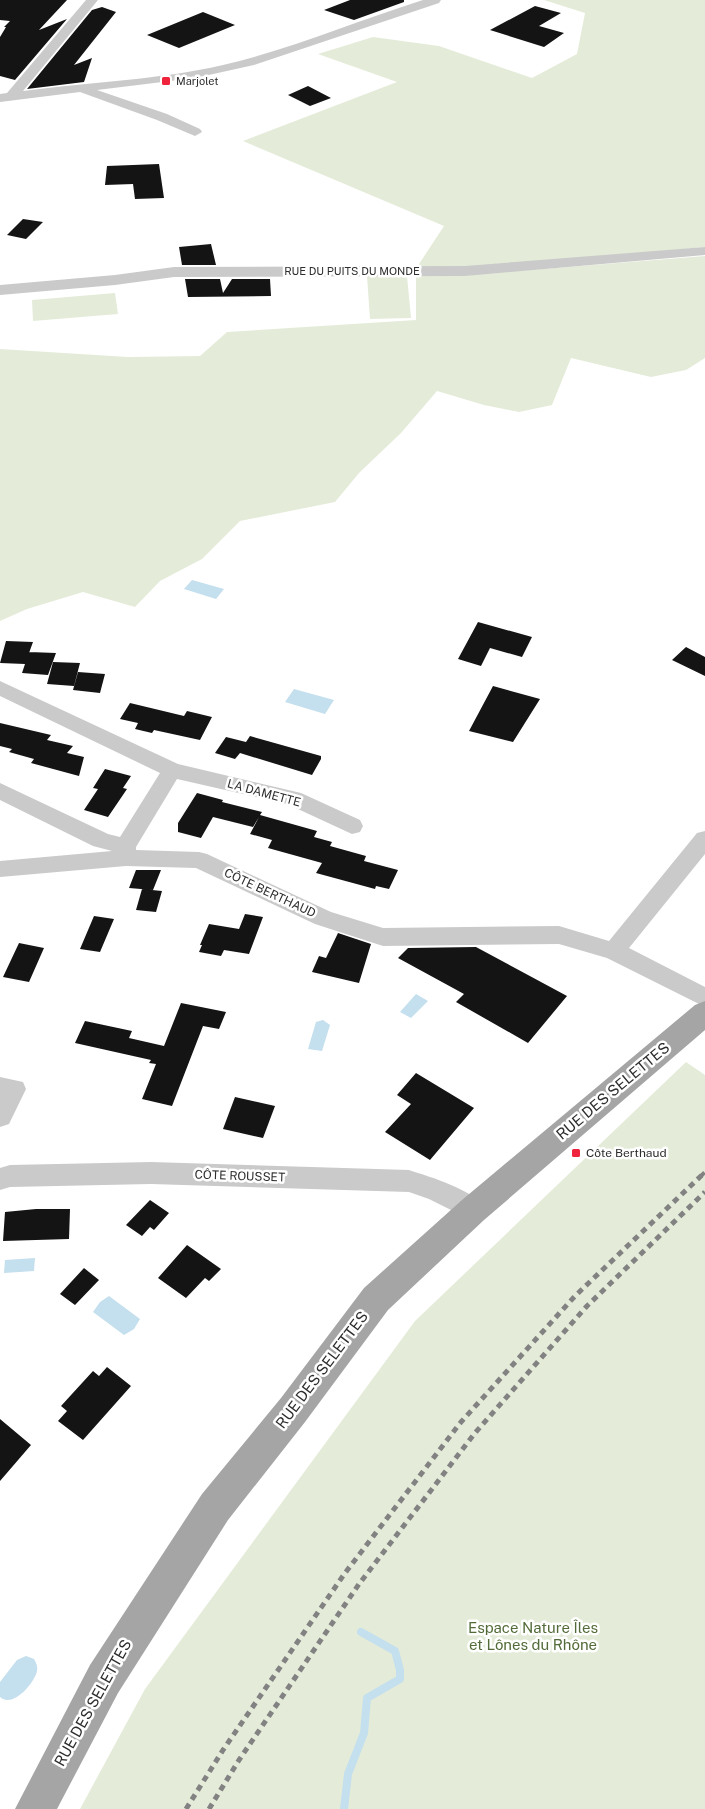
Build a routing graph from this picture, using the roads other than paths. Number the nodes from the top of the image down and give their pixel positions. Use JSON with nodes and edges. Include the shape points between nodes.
{"nodes":[{"id":1,"x":92,"y":0,"type":"edge"},
{"id":2,"x":436,"y":0,"type":"edge"},
{"id":3,"x":383,"y":4,"type":"dead end"},
{"id":4,"x":398,"y":11,"type":"junction"},
{"id":5,"x":80,"y":89,"type":"junction"},
{"id":6,"x":6,"y":97,"type":"edge"},
{"id":7,"x":195,"y":132,"type":"dead end"},
{"id":8,"x":705,"y":251,"type":"edge"},
{"id":9,"x":0,"y":290,"type":"edge"},
{"id":10,"x":0,"y":688,"type":"edge"},
{"id":11,"x":172,"y":770,"type":"junction"},
{"id":12,"x":0,"y":791,"type":"edge"},
{"id":13,"x":352,"y":826,"type":"dead end"},
{"id":14,"x":705,"y":840,"type":"edge"},
{"id":15,"x":126,"y":853,"type":"junction"},
{"id":16,"x":0,"y":869,"type":"edge"},
{"id":17,"x":614,"y":952,"type":"junction"},
{"id":18,"x":705,"y":998,"type":"edge"},
{"id":19,"x":705,"y":1013,"type":"edge"},
{"id":20,"x":0,"y":1086,"type":"edge"},
{"id":21,"x":0,"y":1117,"type":"edge"},
{"id":22,"x":0,"y":1179,"type":"edge"},
{"id":23,"x":473,"y":1210,"type":"junction"},
{"id":24,"x":35,"y":1809,"type":"edge"}],
"edges":[{"from":1,"to":6,"type":"street"},
{"from":2,"to":4,"type":"street"},
{"from":3,"to":4,"type":"street"},
{"from":4,"to":5,"type":"street","via":[[302,46],[222,69]]},
{"from":5,"to":6,"type":"street"},
{"from":5,"to":7,"type":"street"},
{"from":8,"to":9,"type":"street","name":"RUE DU PUITS DU MONDE","via":[[465,270],[174,272]]},
{"from":10,"to":11,"type":"street","name":"LA DAMETTE"},
{"from":11,"to":13,"type":"street","name":"LA DAMETTE","via":[[293,798]]},
{"from":11,"to":15,"type":"street"},
{"from":12,"to":15,"type":"street"},
{"from":14,"to":17,"type":"street"},
{"from":15,"to":16,"type":"street","name":"CÔTE BERTHAUD"},
{"from":15,"to":17,"type":"street","name":"CÔTE BERTHAUD","via":[[199,860],[323,918],[383,937],[559,935]]},
{"from":17,"to":18,"type":"street","name":"CÔTE BERTHAUD"},
{"from":19,"to":23,"type":"main road","name":"RUE DES SELETTES"},
{"from":20,"to":21,"type":"street","via":[[14,1089]]},
{"from":22,"to":23,"type":"street","name":"CÔTE ROUSSET","via":[[10,1176],[151,1173],[409,1181],[438,1191]]},
{"from":23,"to":24,"type":"main road","name":"RUE DES SELETTES","via":[[376,1299],[215,1508],[104,1679]]}]}
